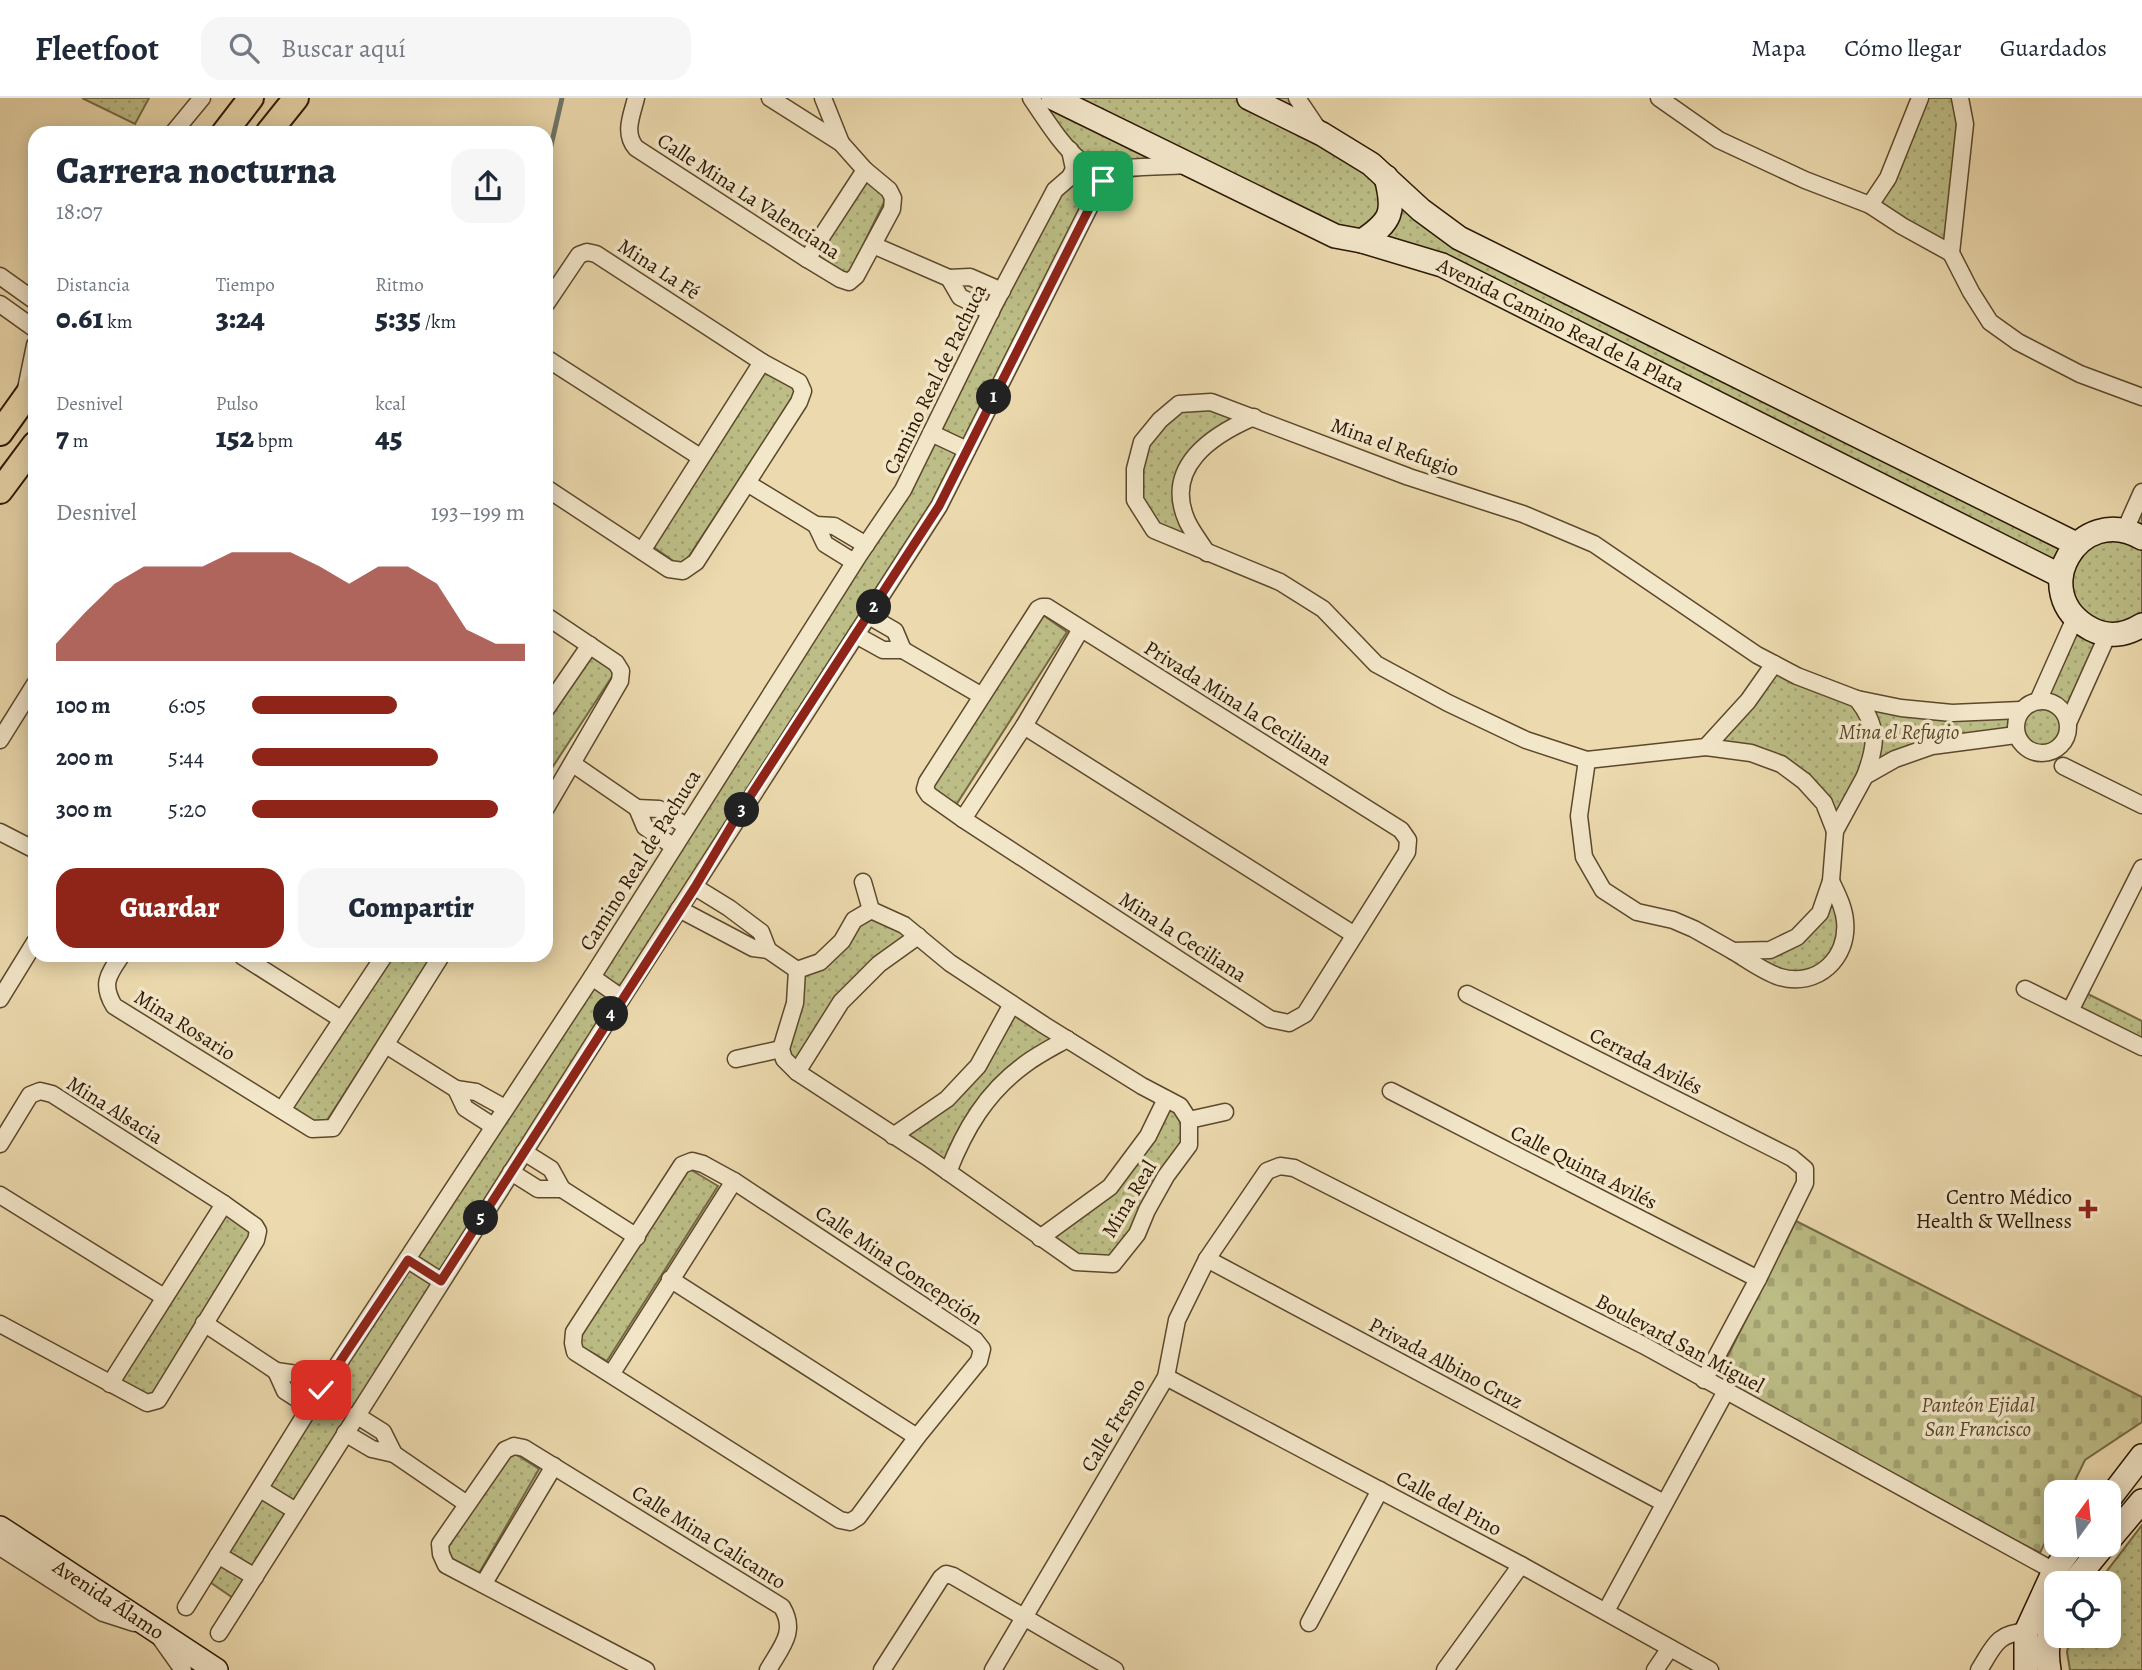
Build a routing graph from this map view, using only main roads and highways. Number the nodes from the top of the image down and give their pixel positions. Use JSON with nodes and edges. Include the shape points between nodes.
{"nodes":[{"id":1,"x":251,"y":98,"type":"edge"},
{"id":2,"x":296,"y":98,"type":"edge"},
{"id":3,"x":1053,"y":98,"type":"edge"},
{"id":4,"x":1249,"y":98,"type":"edge"},
{"id":5,"x":229,"y":126,"type":"edge"},
{"id":6,"x":274,"y":126,"type":"edge"},
{"id":7,"x":1386,"y":177,"type":"junction"},
{"id":8,"x":1362,"y":241,"type":"junction"},
{"id":9,"x":28,"y":393,"type":"edge"},
{"id":10,"x":0,"y":433,"type":"edge"},
{"id":11,"x":28,"y":453,"type":"edge"},
{"id":12,"x":0,"y":491,"type":"edge"},
{"id":13,"x":2134,"y":534,"type":"edge"},
{"id":14,"x":2076,"y":544,"type":"junction"},
{"id":15,"x":2061,"y":576,"type":"junction"},
{"id":16,"x":2142,"y":625,"type":"edge"},
{"id":17,"x":2142,"y":1456,"type":"edge"},
{"id":18,"x":2121,"y":1483,"type":"edge"},
{"id":19,"x":2142,"y":1501,"type":"edge"},
{"id":20,"x":2121,"y":1526,"type":"edge"},
{"id":21,"x":0,"y":1528,"type":"edge"},
{"id":22,"x":2088,"y":1558,"type":"edge"},
{"id":23,"x":2071,"y":1571,"type":"edge"},
{"id":24,"x":2044,"y":1605,"type":"edge"},
{"id":25,"x":2048,"y":1648,"type":"edge"},
{"id":26,"x":216,"y":1670,"type":"edge"},
{"id":27,"x":2026,"y":1670,"type":"edge"},
{"id":28,"x":2049,"y":1670,"type":"edge"}],
"edges":[{"from":1,"to":5,"type":"main road"},
{"from":2,"to":6,"type":"main road"},
{"from":3,"to":8,"type":"main road","name":"Avenida Camino Real de la Plata","via":[[1335,236]]},
{"from":4,"to":7,"type":"main road","name":"Avenida Camino Real de la Plata","via":[[1322,134]]},
{"from":7,"to":8,"type":"main road","via":[[1391,211],[1384,225]]},
{"from":7,"to":14,"type":"main road","name":"Avenida Camino Real de la Plata","via":[[1459,238]]},
{"from":8,"to":15,"type":"main road","name":"Avenida Camino Real de la Plata","via":[[1442,265]]},
{"from":9,"to":10,"type":"main road"},
{"from":11,"to":12,"type":"main road"},
{"from":13,"to":14,"type":"main road","via":[[2107,529]]},
{"from":14,"to":15,"type":"main road"},
{"from":15,"to":16,"type":"main road","via":[[2062,594],[2075,618],[2097,632],[2127,633]]},
{"from":17,"to":18,"type":"main road"},
{"from":19,"to":20,"type":"main road"},
{"from":21,"to":26,"type":"main road","name":"Avenida Álamo"},
{"from":22,"to":23,"type":"main road"},
{"from":24,"to":27,"type":"main road","via":[[2026,1632]]},
{"from":25,"to":28,"type":"main road"}]}
